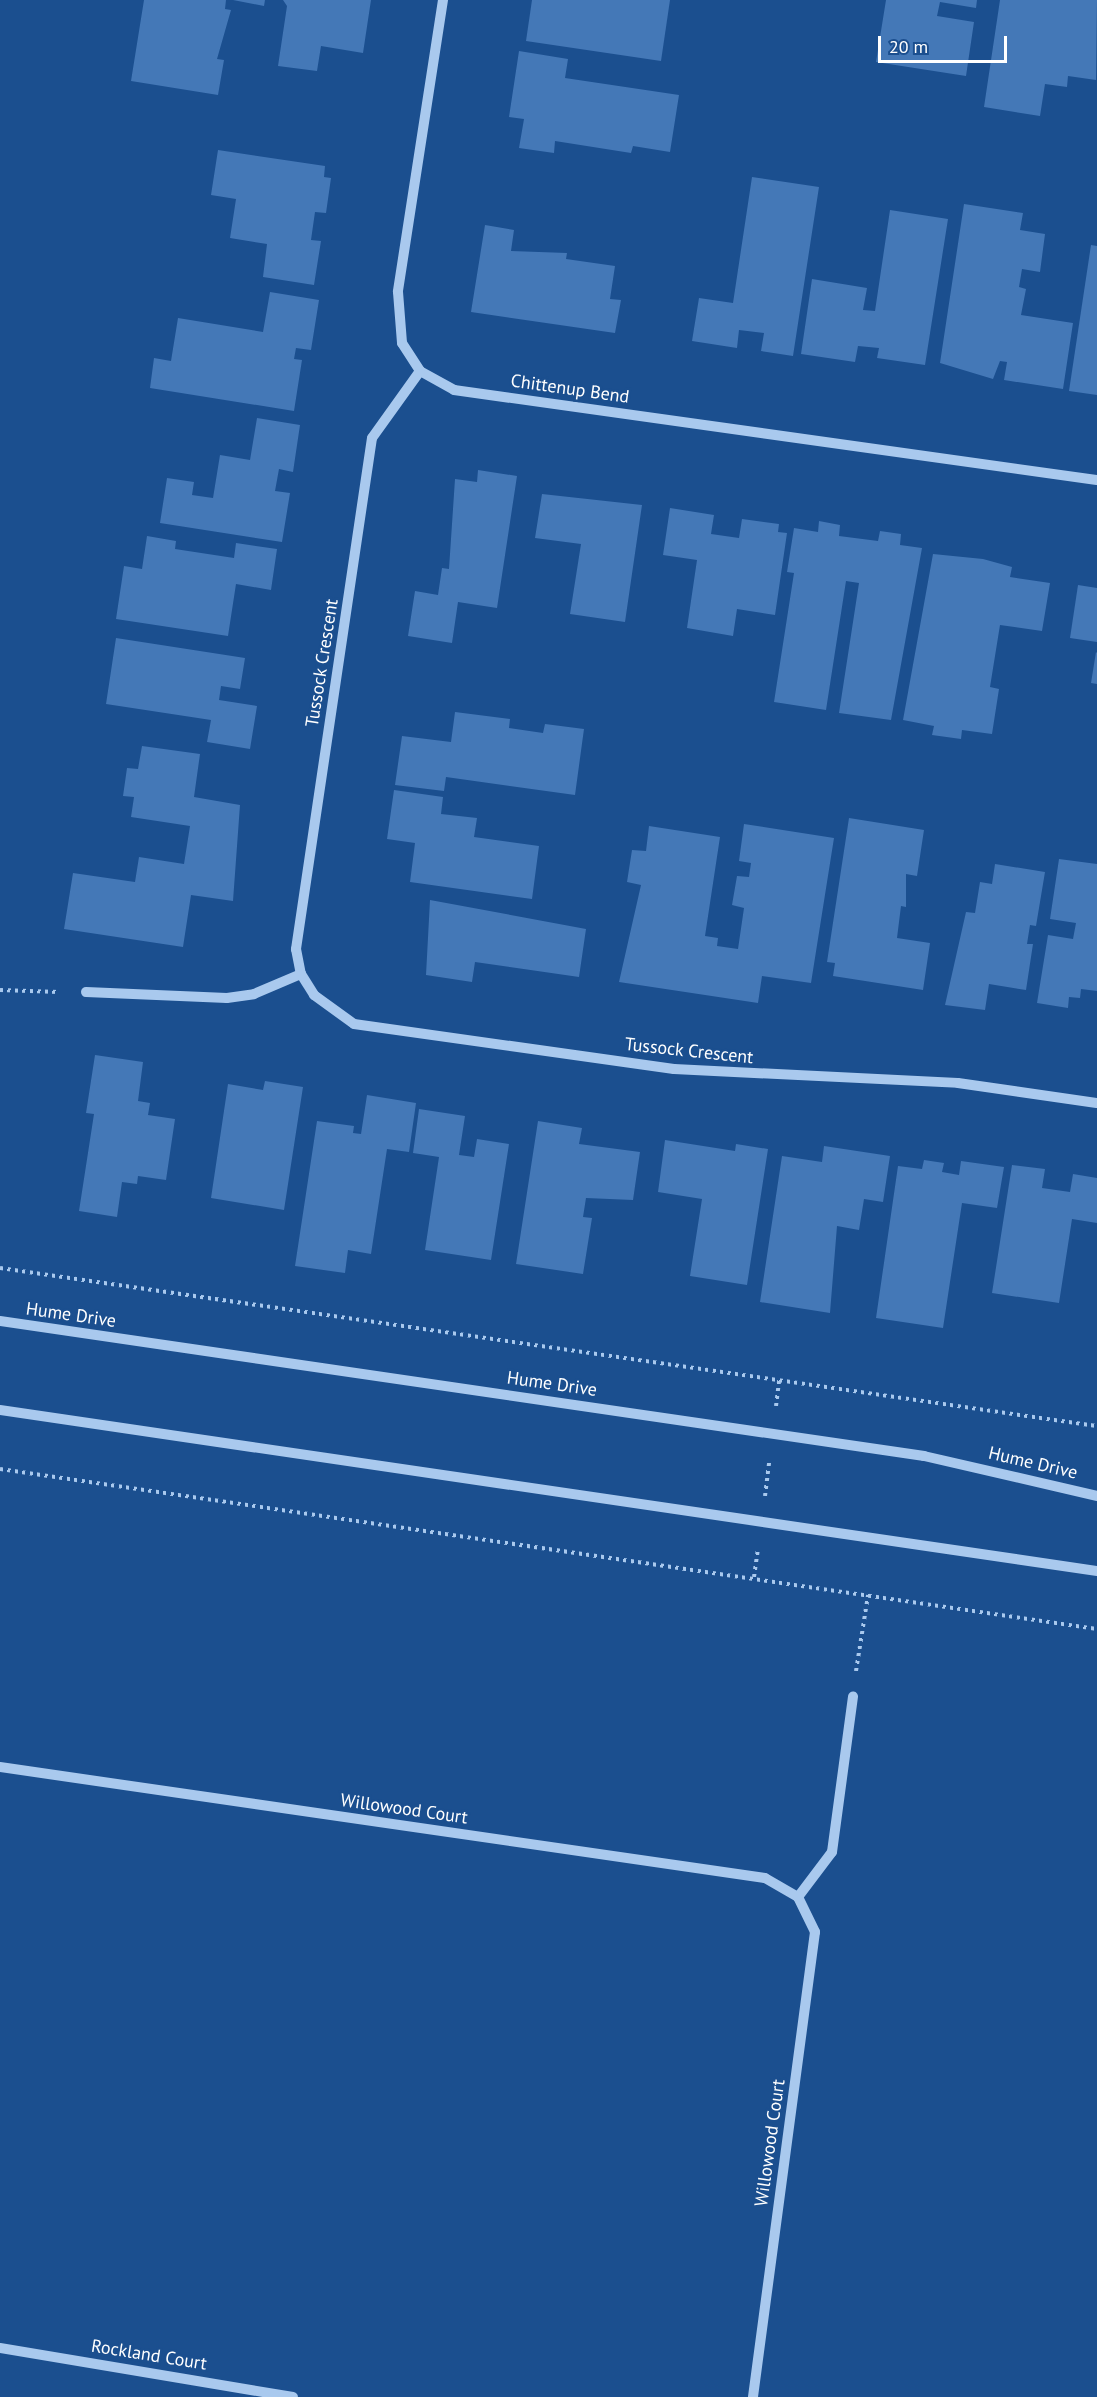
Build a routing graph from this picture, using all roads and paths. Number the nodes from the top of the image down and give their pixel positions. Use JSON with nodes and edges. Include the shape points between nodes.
{"nodes":[{"id":1,"x":443,"y":0,"type":"edge"},
{"id":2,"x":420,"y":371,"type":"junction"},
{"id":3,"x":1097,"y":480,"type":"edge"},
{"id":4,"x":301,"y":974,"type":"junction"},
{"id":5,"x":0,"y":990,"type":"edge"},
{"id":6,"x":86,"y":992,"type":"joint"},
{"id":7,"x":1097,"y":1103,"type":"edge"},
{"id":8,"x":0,"y":1268,"type":"edge"},
{"id":9,"x":0,"y":1321,"type":"edge"},
{"id":10,"x":779,"y":1380,"type":"junction"},
{"id":11,"x":0,"y":1410,"type":"edge"},
{"id":12,"x":1097,"y":1426,"type":"edge"},
{"id":13,"x":773,"y":1433,"type":"junction"},
{"id":14,"x":0,"y":1469,"type":"edge"},
{"id":15,"x":1097,"y":1496,"type":"edge"},
{"id":16,"x":761,"y":1521,"type":"junction"},
{"id":17,"x":1097,"y":1571,"type":"edge"},
{"id":18,"x":754,"y":1577,"type":"junction"},
{"id":19,"x":868,"y":1595,"type":"junction"},
{"id":20,"x":1097,"y":1629,"type":"edge"},
{"id":21,"x":853,"y":1696,"type":"joint"},
{"id":22,"x":0,"y":1767,"type":"edge"},
{"id":23,"x":798,"y":1897,"type":"junction"},
{"id":24,"x":0,"y":2348,"type":"edge"},
{"id":25,"x":293,"y":2397,"type":"edge"},
{"id":26,"x":753,"y":2397,"type":"edge"}],
"edges":[{"from":1,"to":2,"type":"street","name":"Chittenup Bend","via":[[398,292],[402,344]]},
{"from":2,"to":3,"type":"street","name":"Chittenup Bend","via":[[454,390]]},
{"from":2,"to":4,"type":"street","name":"Tussock Crescent","via":[[372,438],[299,925]]},
{"from":4,"to":6,"type":"street","via":[[254,994],[227,998]]},
{"from":4,"to":7,"type":"street","name":"Tussock Crescent","via":[[314,995],[354,1024],[674,1069],[958,1083]]},
{"from":5,"to":6,"type":"path"},
{"from":8,"to":10,"type":"path"},
{"from":9,"to":13,"type":"street","name":"Hume Drive"},
{"from":10,"to":12,"type":"path"},
{"from":10,"to":13,"type":"path"},
{"from":11,"to":16,"type":"street"},
{"from":13,"to":15,"type":"street","name":"Hume Drive","via":[[924,1456]]},
{"from":13,"to":16,"type":"path"},
{"from":14,"to":18,"type":"path"},
{"from":16,"to":17,"type":"street"},
{"from":16,"to":18,"type":"path"},
{"from":18,"to":19,"type":"path"},
{"from":19,"to":20,"type":"path"},
{"from":19,"to":21,"type":"path"},
{"from":21,"to":23,"type":"street","via":[[832,1852]]},
{"from":22,"to":23,"type":"street","name":"Willowood Court","via":[[765,1878]]},
{"from":23,"to":26,"type":"street","name":"Willowood Court","via":[[815,1932]]},
{"from":24,"to":25,"type":"street","name":"Rockland Court"}]}
